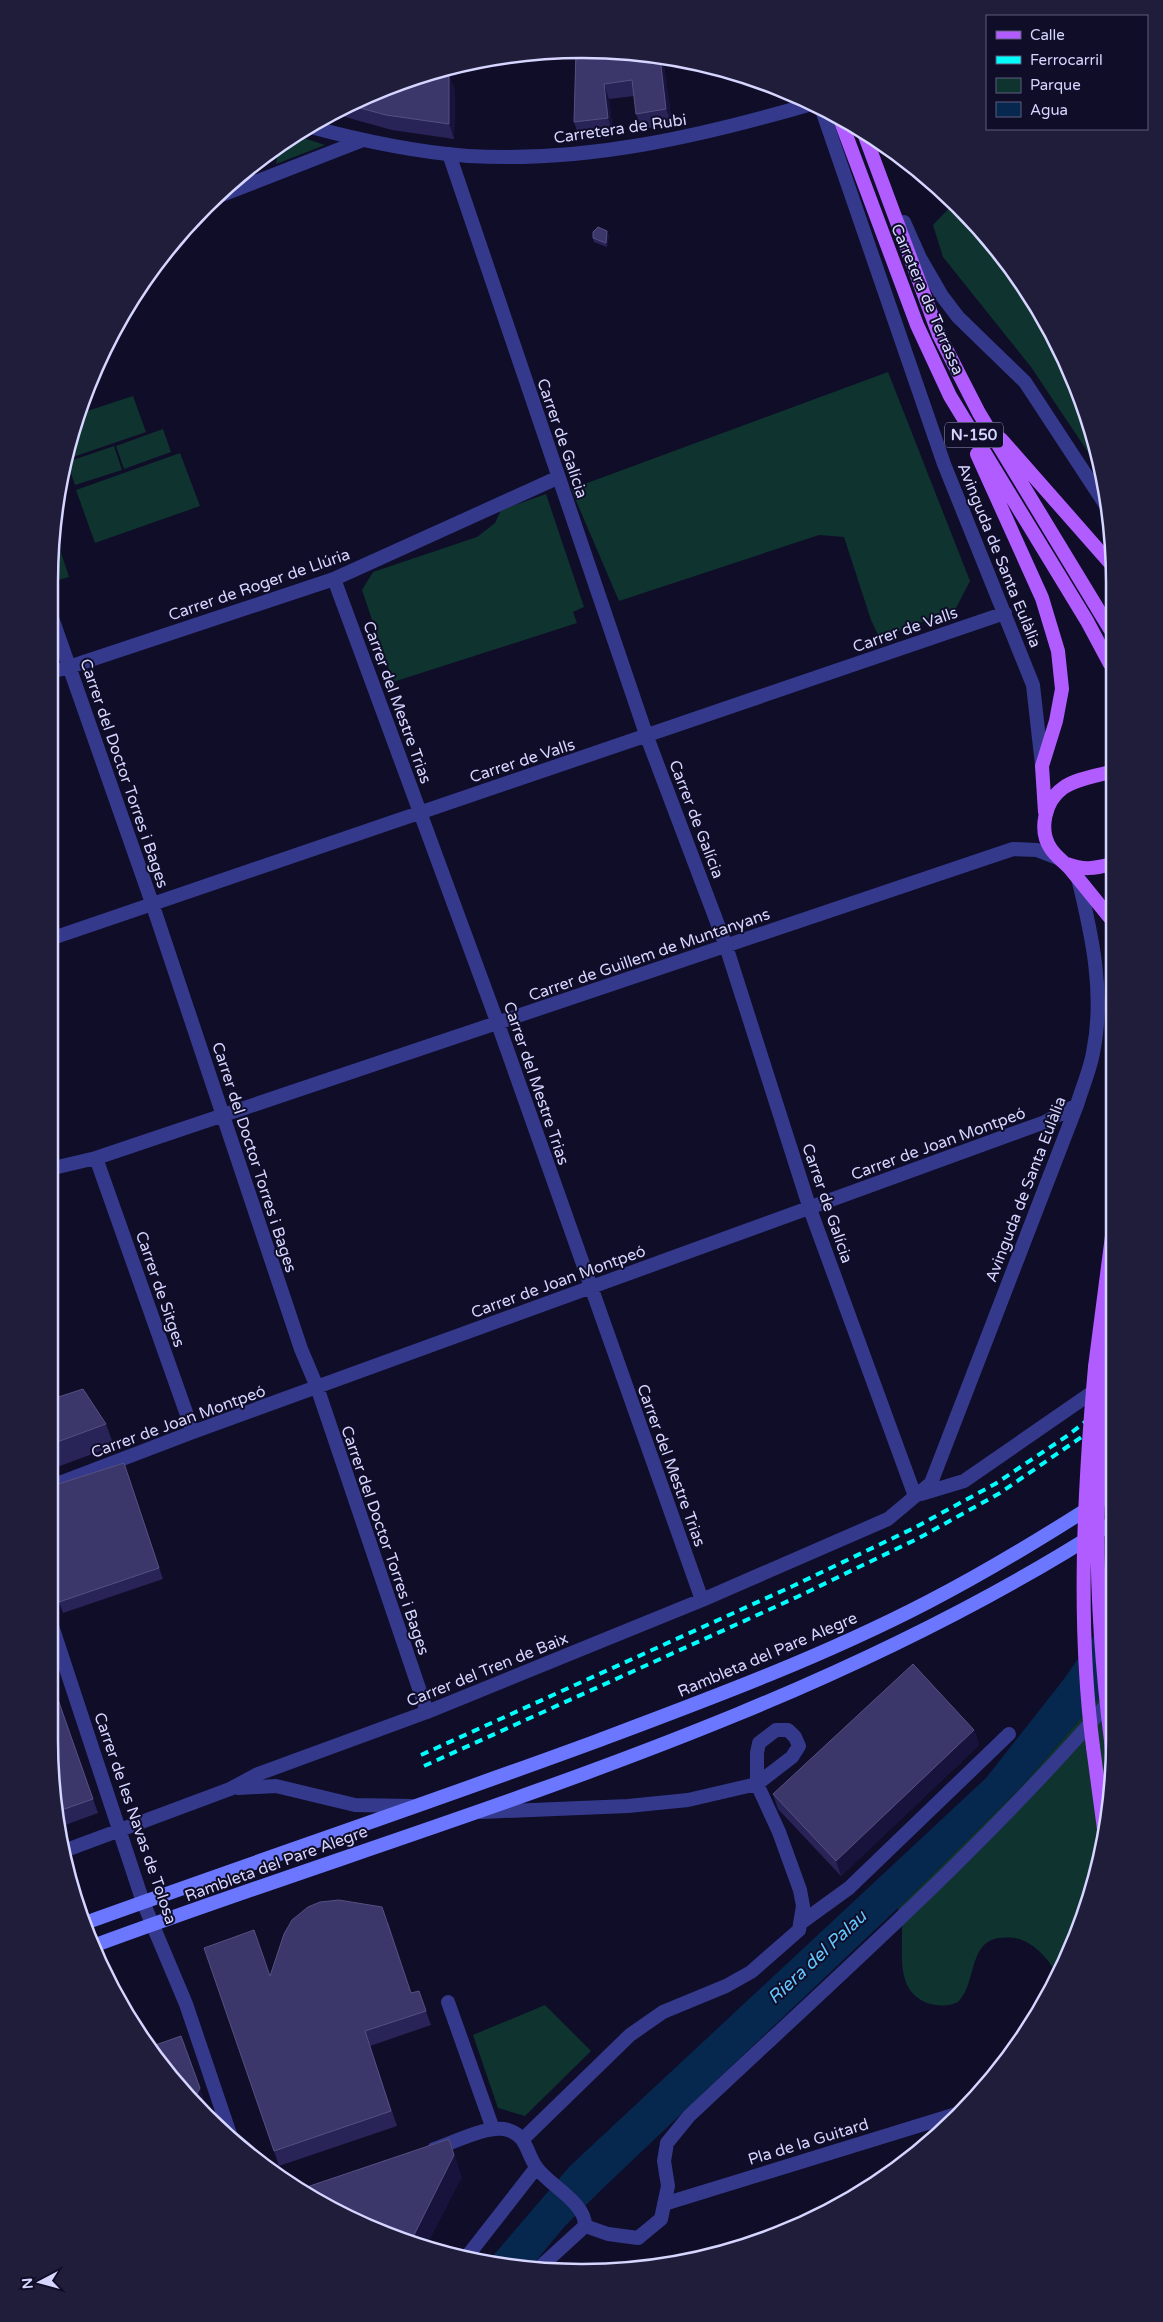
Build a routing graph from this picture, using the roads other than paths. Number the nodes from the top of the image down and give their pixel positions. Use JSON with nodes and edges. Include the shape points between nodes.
{"nodes":[{"id":1,"x":802,"y":107,"type":"edge"},
{"id":2,"x":825,"y":118,"type":"edge"},
{"id":3,"x":843,"y":127,"type":"edge"},
{"id":4,"x":319,"y":129,"type":"edge"},
{"id":5,"x":363,"y":140,"type":"junction"},
{"id":6,"x":867,"y":142,"type":"edge"},
{"id":7,"x":878,"y":150,"type":"edge"},
{"id":8,"x":449,"y":154,"type":"junction"},
{"id":9,"x":233,"y":190,"type":"edge"},
{"id":10,"x":950,"y":396,"type":"junction"},
{"id":11,"x":979,"y":413,"type":"junction"},
{"id":12,"x":558,"y":478,"type":"junction"},
{"id":13,"x":1097,"y":492,"type":"edge"},
{"id":14,"x":1105,"y":557,"type":"edge"},
{"id":15,"x":334,"y":579,"type":"junction"},
{"id":16,"x":1005,"y":613,"type":"junction"},
{"id":17,"x":1106,"y":622,"type":"edge"},
{"id":18,"x":58,"y":635,"type":"edge"},
{"id":19,"x":1106,"y":657,"type":"edge"},
{"id":20,"x":69,"y":667,"type":"junction"},
{"id":21,"x":58,"y":670,"type":"edge"},
{"id":22,"x":647,"y":736,"type":"junction"},
{"id":23,"x":1042,"y":766,"type":"junction"},
{"id":24,"x":1106,"y":773,"type":"edge"},
{"id":25,"x":420,"y":812,"type":"junction"},
{"id":26,"x":1045,"y":812,"type":"junction"},
{"id":27,"x":1064,"y":862,"type":"junction"},
{"id":28,"x":1106,"y":866,"type":"edge"},
{"id":29,"x":1078,"y":878,"type":"junction"},
{"id":30,"x":152,"y":903,"type":"junction"},
{"id":31,"x":1106,"y":913,"type":"edge"},
{"id":32,"x":58,"y":936,"type":"edge"},
{"id":33,"x":726,"y":946,"type":"junction"},
{"id":34,"x":498,"y":1024,"type":"junction"},
{"id":35,"x":1077,"y":1104,"type":"junction"},
{"id":36,"x":222,"y":1115,"type":"junction"},
{"id":37,"x":96,"y":1158,"type":"junction"},
{"id":38,"x":58,"y":1167,"type":"edge"},
{"id":39,"x":810,"y":1209,"type":"junction"},
{"id":40,"x":1106,"y":1286,"type":"edge"},
{"id":41,"x":590,"y":1288,"type":"junction"},
{"id":42,"x":1106,"y":1375,"type":"edge"},
{"id":43,"x":1106,"y":1383,"type":"edge"},
{"id":44,"x":317,"y":1388,"type":"junction"},
{"id":45,"x":193,"y":1432,"type":"junction"},
{"id":46,"x":58,"y":1484,"type":"edge"},
{"id":47,"x":915,"y":1496,"type":"junction"},
{"id":48,"x":1106,"y":1497,"type":"edge"},
{"id":49,"x":1106,"y":1527,"type":"edge"},
{"id":50,"x":702,"y":1600,"type":"junction"},
{"id":51,"x":58,"y":1644,"type":"edge"},
{"id":52,"x":1106,"y":1701,"type":"edge"},
{"id":53,"x":1106,"y":1706,"type":"edge"},
{"id":54,"x":428,"y":1712,"type":"junction"},
{"id":55,"x":1009,"y":1734,"type":"dead end"},
{"id":56,"x":230,"y":1788,"type":"junction"},
{"id":57,"x":1100,"y":1801,"type":"junction"},
{"id":58,"x":1101,"y":1804,"type":"edge"},
{"id":59,"x":416,"y":1806,"type":"junction"},
{"id":60,"x":1101,"y":1808,"type":"edge"},
{"id":61,"x":471,"y":1812,"type":"junction"},
{"id":62,"x":121,"y":1830,"type":"junction"},
{"id":63,"x":69,"y":1849,"type":"edge"},
{"id":64,"x":144,"y":1902,"type":"junction"},
{"id":65,"x":90,"y":1921,"type":"edge"},
{"id":66,"x":802,"y":1922,"type":"junction"},
{"id":67,"x":154,"y":1925,"type":"junction"},
{"id":68,"x":99,"y":1944,"type":"edge"},
{"id":69,"x":448,"y":2002,"type":"dead end"},
{"id":70,"x":945,"y":2118,"type":"edge"},
{"id":71,"x":220,"y":2119,"type":"edge"},
{"id":72,"x":493,"y":2128,"type":"junction"},
{"id":73,"x":523,"y":2139,"type":"junction"},
{"id":74,"x":416,"y":2156,"type":"edge"},
{"id":75,"x":536,"y":2168,"type":"junction"},
{"id":76,"x":664,"y":2204,"type":"junction"},
{"id":77,"x":583,"y":2219,"type":"junction"},
{"id":78,"x":470,"y":2252,"type":"edge"},
{"id":79,"x":544,"y":2263,"type":"edge"}],
"edges":[{"from":1,"to":8,"type":"street","name":"Carretera de Rubi","via":[[687,137],[590,153],[502,157]]},
{"from":2,"to":16,"type":"street","name":"Avinguda de Santa Eulàlia","via":[[944,464]]},
{"from":3,"to":10,"type":"main road","name":"Carretera de Terrassa","number":"N-150","via":[[916,326]]},
{"from":4,"to":5,"type":"street","name":"Carretera de Rubi"},
{"from":5,"to":8,"type":"street","name":"Carretera de Rubi"},
{"from":5,"to":9,"type":"street"},
{"from":6,"to":11,"type":"main road","name":"Carretera de Terrassa","number":"N-150","via":[[939,335]]},
{"from":7,"to":13,"type":"street","via":[[910,238],[942,296],[958,317],[1026,382]]},
{"from":8,"to":12,"type":"street","name":"Carrer de Galícia"},
{"from":10,"to":19,"type":"main road","name":"Carretera de Terrassa","number":"N-150"},
{"from":10,"to":23,"type":"main road","via":[[1042,598],[1058,651],[1062,689]]},
{"from":11,"to":14,"type":"main road"},
{"from":11,"to":17,"type":"main road","name":"Carretera de Terrassa","number":"N-150"},
{"from":12,"to":15,"type":"street","name":"Carrer de Roger de Llúria"},
{"from":12,"to":22,"type":"street","name":"Carrer de Galícia"},
{"from":15,"to":20,"type":"street","name":"Carrer de Roger de Llúria"},
{"from":15,"to":25,"type":"street","name":"Carrer del Mestre Trias"},
{"from":16,"to":22,"type":"street","name":"Carrer de Valls"},
{"from":16,"to":23,"type":"street","name":"Avinguda de Santa Eulàlia","via":[[1033,684]]},
{"from":18,"to":20,"type":"street","name":"Carrer del Doctor Torres i Bages"},
{"from":20,"to":21,"type":"street","name":"Carrer de Roger de Llúria"},
{"from":20,"to":30,"type":"street","name":"Carrer del Doctor Torres i Bages"},
{"from":22,"to":25,"type":"street","name":"Carrer de Valls"},
{"from":22,"to":33,"type":"street","name":"Carrer de Galícia"},
{"from":23,"to":26,"type":"main road"},
{"from":24,"to":26,"type":"main road","via":[[1064,787],[1054,796]]},
{"from":25,"to":30,"type":"street","name":"Carrer de Valls"},
{"from":25,"to":34,"type":"street","name":"Carrer del Mestre Trias"},
{"from":26,"to":27,"type":"main road","via":[[1044,834],[1051,849]]},
{"from":27,"to":28,"type":"main road","via":[[1083,869]]},
{"from":27,"to":29,"type":"main road"},
{"from":27,"to":33,"type":"street","name":"Carrer de Guillem de Muntanyans","via":[[1037,850],[1013,849]]},
{"from":29,"to":31,"type":"main road"},
{"from":29,"to":35,"type":"street","name":"Avinguda de Santa Eulàlia","via":[[1093,936],[1098,992],[1093,1053]]},
{"from":30,"to":32,"type":"street","name":"Carrer de Valls"},
{"from":30,"to":36,"type":"street","name":"Carrer del Doctor Torres i Bages"},
{"from":33,"to":34,"type":"street","name":"Carrer de Guillem de Muntanyans"},
{"from":33,"to":39,"type":"street","name":"Carrer de Galícia"},
{"from":34,"to":36,"type":"street","name":"Carrer de Guillem de Muntanyans"},
{"from":34,"to":41,"type":"street","name":"Carrer del Mestre Trias"},
{"from":35,"to":39,"type":"street","name":"Carrer de Joan Montpeó","via":[[1045,1122]]},
{"from":35,"to":47,"type":"street","name":"Avinguda de Santa Eulàlia","via":[[931,1483]]},
{"from":36,"to":37,"type":"street","name":"Carrer de Guillem de Muntanyans"},
{"from":36,"to":44,"type":"street","name":"Carrer del Doctor Torres i Bages"},
{"from":37,"to":38,"type":"street","name":"Carrer de Guillem de Muntanyans"},
{"from":37,"to":45,"type":"street","name":"Carrer de Sitges"},
{"from":39,"to":41,"type":"street","name":"Carrer de Joan Montpeó"},
{"from":39,"to":47,"type":"street","name":"Carrer de Galícia"},
{"from":40,"to":57,"type":"main road","bridge":true,"via":[[1095,1367],[1087,1471],[1085,1598],[1086,1671]]},
{"from":41,"to":44,"type":"street","name":"Carrer de Joan Montpeó"},
{"from":41,"to":50,"type":"street","name":"Carrer del Mestre Trias"},
{"from":42,"to":52,"type":"main road","bridge":true,"via":[[1096,1521],[1101,1661]]},
{"from":43,"to":47,"type":"street","via":[[964,1481]]},
{"from":44,"to":45,"type":"street","name":"Carrer de Joan Montpeó"},
{"from":44,"to":54,"type":"street","name":"Carrer del Doctor Torres i Bages"},
{"from":45,"to":46,"type":"street","name":"Carrer de Joan Montpeó"},
{"from":47,"to":50,"type":"street","name":"Carrer del Tren de Baix","via":[[888,1519]]},
{"from":48,"to":59,"type":"main road","name":"Rambleta del Pare Alegre","via":[[994,1566],[859,1635],[674,1712]]},
{"from":49,"to":61,"type":"main road","name":"Rambleta del Pare Alegre","via":[[982,1602],[833,1674],[673,1740]]},
{"from":50,"to":54,"type":"street","name":"Carrer del Tren de Baix"},
{"from":51,"to":62,"type":"street","name":"Carrer de les Navas de Tolosa"},
{"from":53,"to":76,"type":"street","via":[[991,1830],[689,2116],[667,2143],[664,2161],[668,2186]]},
{"from":54,"to":56,"type":"street","name":"Carrer del Tren de Baix","via":[[258,1774]]},
{"from":55,"to":66,"type":"street","via":[[849,1888]]},
{"from":56,"to":59,"type":"street","name":"Rambleta del Pare Alegre","via":[[276,1786],[355,1805]]},
{"from":56,"to":62,"type":"street","name":"Carrer del Tren de Baix"},
{"from":57,"to":58,"type":"main road"},
{"from":57,"to":60,"type":"main road"},
{"from":59,"to":64,"type":"main road","name":"Rambleta del Pare Alegre"},
{"from":61,"to":66,"type":"street","name":"Rambleta del Pare Alegre","via":[[660,1804],[757,1784],[800,1890]]},
{"from":61,"to":67,"type":"main road","name":"Rambleta del Pare Alegre"},
{"from":62,"to":63,"type":"street","name":"Carrer del Tren de Baix"},
{"from":62,"to":64,"type":"street","name":"Carrer de les Navas de Tolosa"},
{"from":64,"to":65,"type":"main road","name":"Rambleta del Pare Alegre"},
{"from":64,"to":67,"type":"street","name":"Carrer de les Navas de Tolosa"},
{"from":66,"to":73,"type":"street","via":[[794,1936],[751,1972],[645,2022]]},
{"from":67,"to":68,"type":"main road","name":"Rambleta del Pare Alegre"},
{"from":67,"to":71,"type":"street","name":"Carrer de les Navas de Tolosa","via":[[186,2004]]},
{"from":69,"to":72,"type":"street"},
{"from":70,"to":76,"type":"street","name":"Pla de la Guitard"},
{"from":72,"to":73,"type":"street","via":[[509,2130]]},
{"from":72,"to":74,"type":"street"},
{"from":73,"to":75,"type":"street"},
{"from":75,"to":77,"type":"street"},
{"from":75,"to":78,"type":"street"},
{"from":76,"to":77,"type":"street","via":[[661,2218],[638,2238],[608,2234]]},
{"from":77,"to":79,"type":"street"}]}
